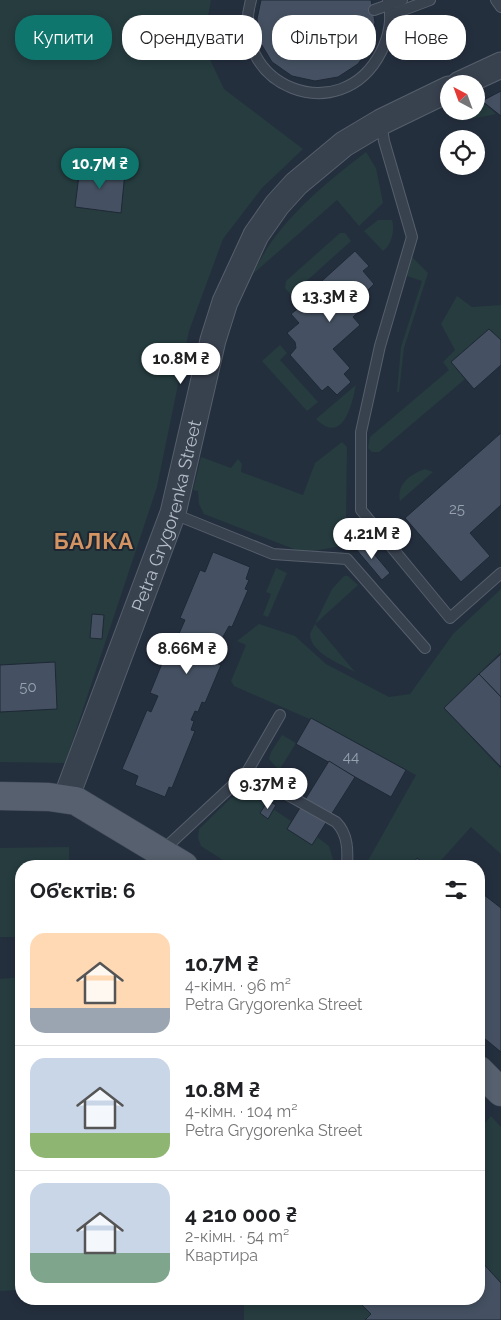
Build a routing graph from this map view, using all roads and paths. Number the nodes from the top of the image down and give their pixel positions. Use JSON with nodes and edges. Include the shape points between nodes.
{"nodes":[{"id":1,"x":251,"y":0,"type":"edge"},
{"id":2,"x":402,"y":0,"type":"edge"},
{"id":3,"x":430,"y":0,"type":"edge"},
{"id":4,"x":496,"y":0,"type":"edge"},
{"id":5,"x":389,"y":6,"type":"edge"},
{"id":6,"x":501,"y":7,"type":"edge"},
{"id":7,"x":374,"y":10,"type":"dead end"},
{"id":8,"x":501,"y":65,"type":"edge"},
{"id":9,"x":479,"y":75,"type":"edge"},
{"id":10,"x":440,"y":93,"type":"edge"},
{"id":11,"x":381,"y":122,"type":"junction"},
{"id":12,"x":173,"y":513,"type":"junction"},
{"id":13,"x":501,"y":573,"type":"edge"},
{"id":14,"x":425,"y":648,"type":"dead end"},
{"id":15,"x":280,"y":715,"type":"dead end"},
{"id":16,"x":247,"y":772,"type":"junction"},
{"id":17,"x":0,"y":796,"type":"edge"},
{"id":18,"x":66,"y":798,"type":"junction"},
{"id":19,"x":161,"y":852,"type":"junction"},
{"id":20,"x":174,"y":860,"type":"edge"},
{"id":21,"x":347,"y":860,"type":"edge"},
{"id":22,"x":485,"y":1076,"type":"edge"},
{"id":23,"x":501,"y":1092,"type":"edge"}],
"edges":[{"from":1,"to":5,"type":"lane","via":[[246,18],[248,33],[252,50],[261,66],[275,79],[309,93],[342,90],[362,79],[375,64],[385,44],[390,25]]},
{"from":2,"to":5,"type":"lane"},
{"from":3,"to":5,"type":"lane"},
{"from":4,"to":6,"type":"lane"},
{"from":5,"to":7,"type":"lane"},
{"from":8,"to":9,"type":"street"},
{"from":10,"to":11,"type":"street","name":"Petra Grygorenka Street"},
{"from":11,"to":12,"type":"street","name":"Petra Grygorenka Street","via":[[344,144],[302,179],[277,205],[256,235],[236,276],[213,340]]},
{"from":11,"to":13,"type":"lane","via":[[412,237],[380,346],[361,432],[361,510],[450,618]]},
{"from":12,"to":14,"type":"lane","via":[[273,554],[347,560]]},
{"from":12,"to":18,"type":"street","name":"Petra Grygorenka Street"},
{"from":15,"to":16,"type":"lane"},
{"from":16,"to":19,"type":"lane"},
{"from":16,"to":21,"type":"lane","via":[[336,822],[348,844]]},
{"from":17,"to":18,"type":"main road"},
{"from":18,"to":19,"type":"main road","via":[[93,809]]},
{"from":19,"to":20,"type":"main road"},
{"from":22,"to":23,"type":"main road"}]}
